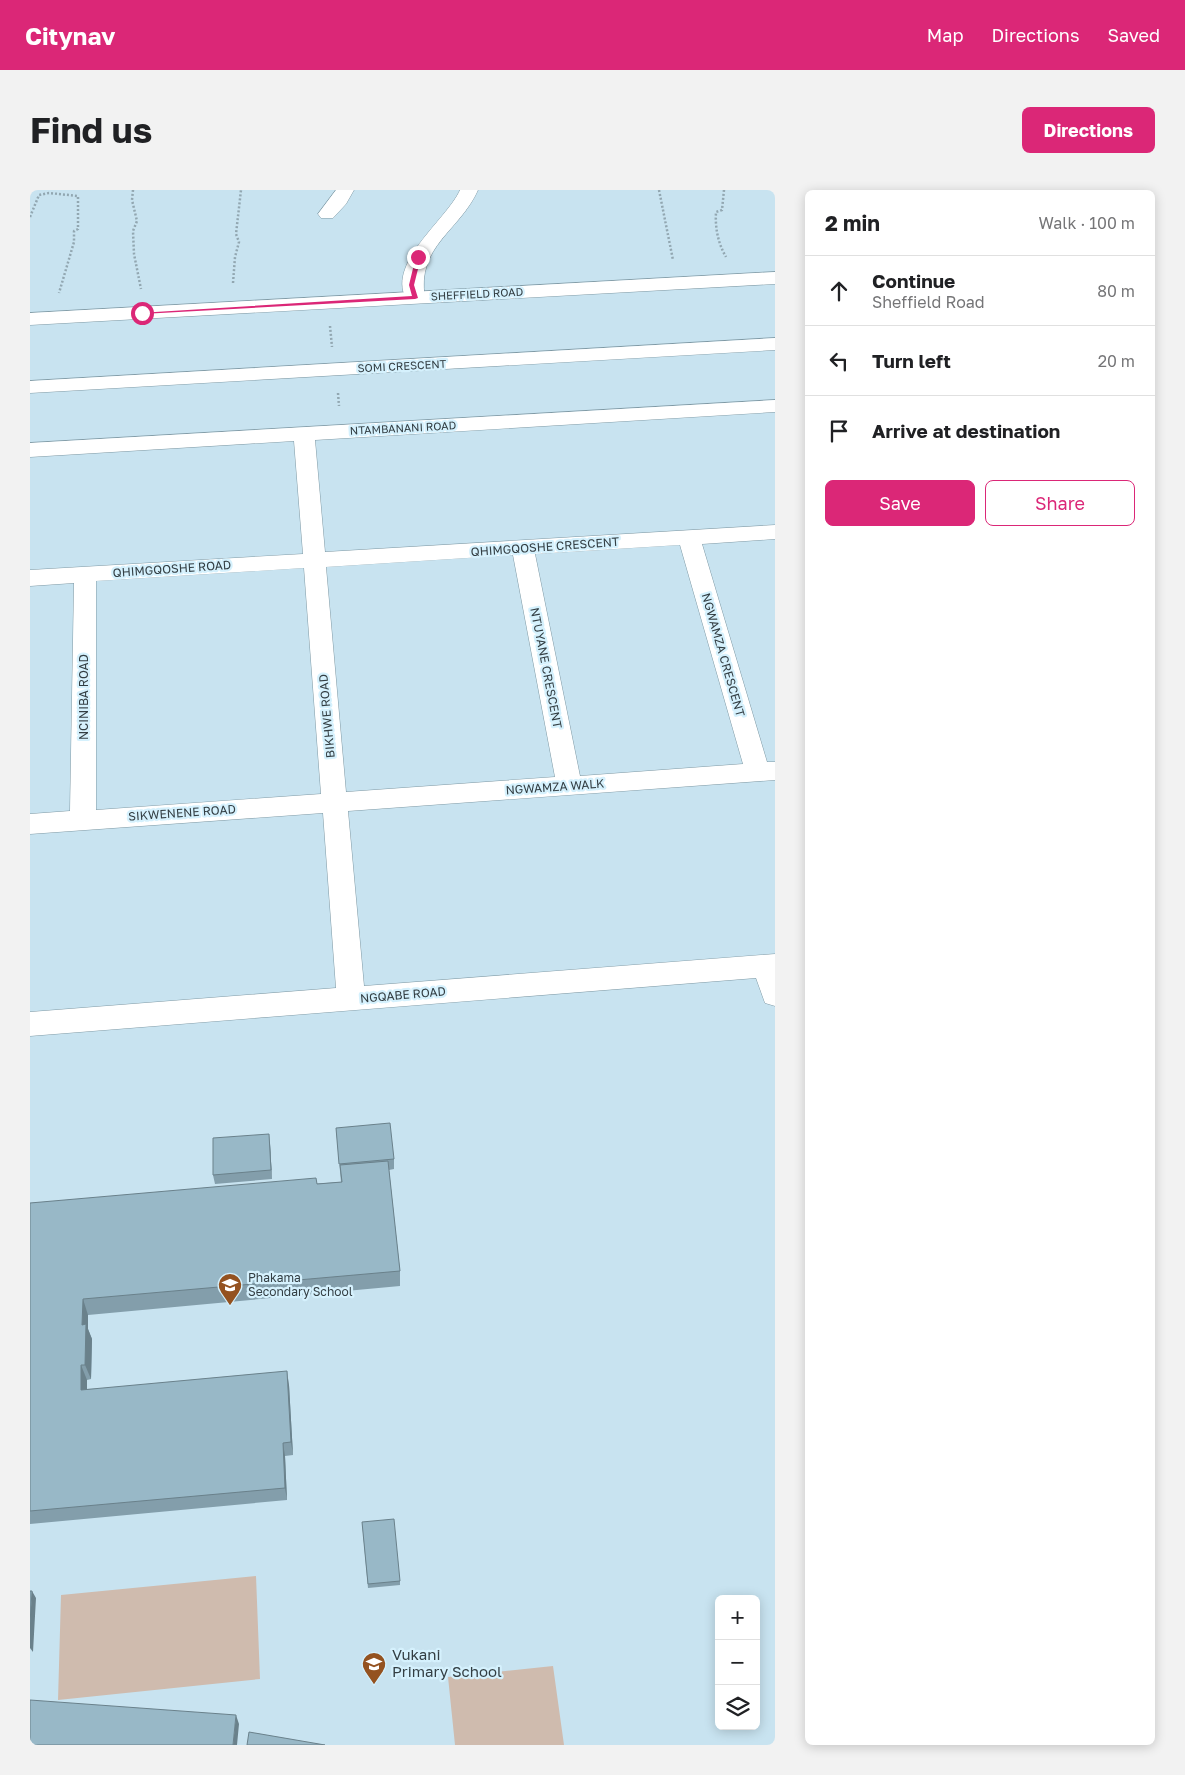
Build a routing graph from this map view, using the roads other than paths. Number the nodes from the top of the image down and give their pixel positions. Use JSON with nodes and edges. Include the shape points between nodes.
{"nodes":[{"id":1,"x":344,"y":190,"type":"edge"},
{"id":2,"x":468,"y":190,"type":"edge"},
{"id":3,"x":326,"y":214,"type":"dead end"},
{"id":4,"x":775,"y":278,"type":"edge"},
{"id":5,"x":415,"y":298,"type":"junction"},
{"id":6,"x":30,"y":319,"type":"edge"},
{"id":7,"x":775,"y":344,"type":"edge"},
{"id":8,"x":30,"y":387,"type":"edge"},
{"id":9,"x":775,"y":406,"type":"edge"},
{"id":10,"x":304,"y":434,"type":"junction"},
{"id":11,"x":30,"y":450,"type":"edge"},
{"id":12,"x":775,"y":532,"type":"edge"},
{"id":13,"x":689,"y":537,"type":"junction"},
{"id":14,"x":523,"y":549,"type":"junction"},
{"id":15,"x":314,"y":560,"type":"junction"},
{"id":16,"x":85,"y":574,"type":"junction"},
{"id":17,"x":30,"y":578,"type":"edge"},
{"id":18,"x":766,"y":772,"type":"edge"},
{"id":19,"x":569,"y":786,"type":"junction"},
{"id":20,"x":334,"y":803,"type":"junction"},
{"id":21,"x":83,"y":820,"type":"junction"},
{"id":22,"x":30,"y":824,"type":"edge"},
{"id":23,"x":771,"y":965,"type":"edge"},
{"id":24,"x":775,"y":995,"type":"edge"},
{"id":25,"x":351,"y":999,"type":"junction"},
{"id":26,"x":30,"y":1024,"type":"edge"}],
"edges":[{"from":1,"to":3,"type":"street","via":[[340,200]]},
{"from":2,"to":5,"type":"street","via":[[446,224],[418,257],[412,285]]},
{"from":4,"to":5,"type":"street","name":"SHEFFIELD ROAD"},
{"from":5,"to":6,"type":"street","name":"SHEFFIELD ROAD"},
{"from":7,"to":8,"type":"street","name":"SOMI CRESCENT"},
{"from":9,"to":10,"type":"street","name":"NTAMBANANI ROAD"},
{"from":10,"to":11,"type":"street","name":"NTAMBANANI ROAD"},
{"from":10,"to":15,"type":"street","name":"BIKHWE ROAD"},
{"from":12,"to":13,"type":"street","name":"QHIMGQOSHE CRESCENT"},
{"from":13,"to":14,"type":"street","name":"QHIMGQOSHE CRESCENT"},
{"from":13,"to":18,"type":"street","name":"NGWAMZA CRESCENT"},
{"from":14,"to":15,"type":"street","name":"QHIMGQOSHE CRESCENT"},
{"from":14,"to":19,"type":"street","name":"NTUYANE CRESCENT"},
{"from":15,"to":16,"type":"street","name":"QHIMGQOSHE ROAD"},
{"from":15,"to":20,"type":"street","name":"BIKHWE ROAD"},
{"from":16,"to":17,"type":"street","name":"QHIMGQOSHE ROAD"},
{"from":16,"to":21,"type":"street","name":"NCINIBA ROAD"},
{"from":18,"to":19,"type":"street","name":"NGWAMZA WALK"},
{"from":19,"to":20,"type":"street","name":"NGWAMZA WALK"},
{"from":20,"to":21,"type":"street","name":"SIKWENENE ROAD"},
{"from":20,"to":25,"type":"street","name":"BIKHWE ROAD"},
{"from":21,"to":22,"type":"street","name":"SIKWENENE ROAD"},
{"from":23,"to":24,"type":"street"},
{"from":23,"to":25,"type":"street","name":"NGQABE ROAD"},
{"from":25,"to":26,"type":"street","name":"NGQABE ROAD"}]}
